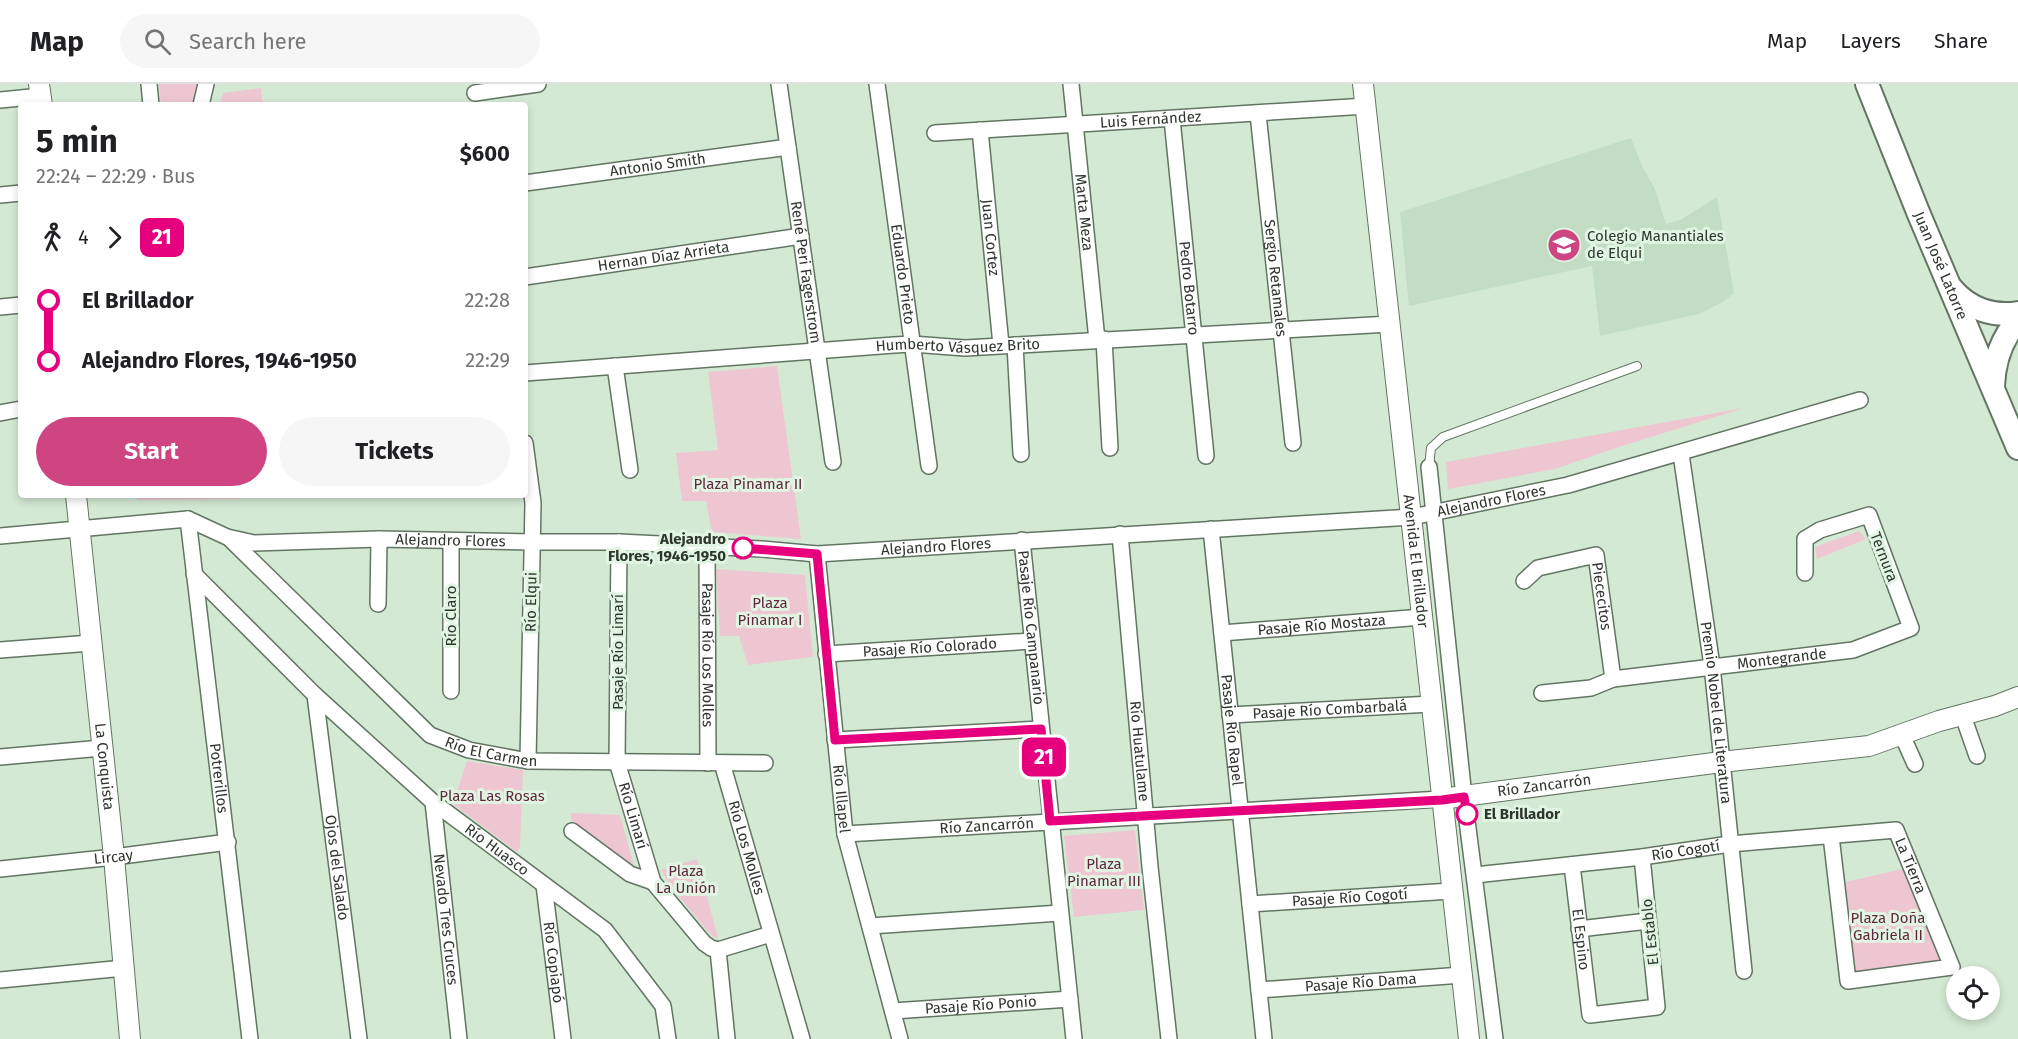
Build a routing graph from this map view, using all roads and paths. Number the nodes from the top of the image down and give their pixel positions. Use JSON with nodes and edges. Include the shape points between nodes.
{"nodes":[{"id":1,"x":149,"y":84,"type":"edge"},
{"id":2,"x":206,"y":84,"type":"edge"},
{"id":3,"x":538,"y":84,"type":"edge"},
{"id":4,"x":779,"y":84,"type":"edge"},
{"id":5,"x":877,"y":84,"type":"edge"},
{"id":6,"x":1071,"y":84,"type":"edge"},
{"id":7,"x":1363,"y":84,"type":"edge"},
{"id":8,"x":1867,"y":84,"type":"edge"},
{"id":9,"x":475,"y":94,"type":"edge"},
{"id":10,"x":41,"y":95,"type":"edge"},
{"id":11,"x":0,"y":100,"type":"edge"},
{"id":12,"x":151,"y":102,"type":"edge"},
{"id":13,"x":202,"y":102,"type":"edge"},
{"id":14,"x":1366,"y":106,"type":"junction"},
{"id":15,"x":1258,"y":114,"type":"junction"},
{"id":16,"x":1172,"y":119,"type":"junction"},
{"id":17,"x":1076,"y":125,"type":"junction"},
{"id":18,"x":980,"y":130,"type":"junction"},
{"id":19,"x":935,"y":133,"type":"dead end"},
{"id":20,"x":788,"y":147,"type":"junction"},
{"id":21,"x":528,"y":183,"type":"edge"},
{"id":22,"x":18,"y":193,"type":"edge"},
{"id":23,"x":0,"y":195,"type":"edge"},
{"id":24,"x":801,"y":236,"type":"junction"},
{"id":25,"x":528,"y":277,"type":"edge"},
{"id":26,"x":1950,"y":286,"type":"junction"},
{"id":27,"x":18,"y":305,"type":"edge"},
{"id":28,"x":0,"y":308,"type":"edge"},
{"id":29,"x":2018,"y":316,"type":"edge"},
{"id":30,"x":1390,"y":324,"type":"junction"},
{"id":31,"x":1281,"y":329,"type":"junction"},
{"id":32,"x":1193,"y":334,"type":"junction"},
{"id":33,"x":1972,"y":337,"type":"junction"},
{"id":34,"x":1100,"y":339,"type":"junction"},
{"id":35,"x":912,"y":344,"type":"junction"},
{"id":36,"x":1008,"y":345,"type":"junction"},
{"id":37,"x":817,"y":350,"type":"junction"},
{"id":38,"x":615,"y":366,"type":"junction"},
{"id":39,"x":1637,"y":366,"type":"dead end"},
{"id":40,"x":528,"y":373,"type":"edge"},
{"id":41,"x":1993,"y":387,"type":"junction"},
{"id":42,"x":1860,"y":400,"type":"dead end"},
{"id":43,"x":18,"y":409,"type":"edge"},
{"id":44,"x":0,"y":412,"type":"edge"},
{"id":45,"x":1293,"y":443,"type":"dead end"},
{"id":46,"x":1110,"y":448,"type":"dead end"},
{"id":47,"x":2018,"y":448,"type":"edge"},
{"id":48,"x":1681,"y":453,"type":"junction"},
{"id":49,"x":1021,"y":454,"type":"dead end"},
{"id":50,"x":1206,"y":456,"type":"dead end"},
{"id":51,"x":833,"y":462,"type":"dead end"},
{"id":52,"x":929,"y":466,"type":"dead end"},
{"id":53,"x":1429,"y":467,"type":"joint"},
{"id":54,"x":630,"y":470,"type":"dead end"},
{"id":55,"x":528,"y":472,"type":"edge"},
{"id":56,"x":76,"y":498,"type":"edge"},
{"id":57,"x":1433,"y":512,"type":"junction"},
{"id":58,"x":1412,"y":518,"type":"junction"},
{"id":59,"x":188,"y":519,"type":"junction"},
{"id":60,"x":78,"y":528,"type":"junction"},
{"id":61,"x":1211,"y":529,"type":"junction"},
{"id":62,"x":1119,"y":534,"type":"junction"},
{"id":63,"x":0,"y":536,"type":"edge"},
{"id":64,"x":228,"y":537,"type":"junction"},
{"id":65,"x":379,"y":539,"type":"junction"},
{"id":66,"x":1022,"y":540,"type":"junction"},
{"id":67,"x":451,"y":541,"type":"junction"},
{"id":68,"x":532,"y":542,"type":"junction"},
{"id":69,"x":619,"y":542,"type":"junction"},
{"id":70,"x":706,"y":547,"type":"junction"},
{"id":71,"x":817,"y":554,"type":"junction"},
{"id":72,"x":1805,"y":573,"type":"dead end"},
{"id":73,"x":194,"y":574,"type":"junction"},
{"id":74,"x":1524,"y":580,"type":"dead end"},
{"id":75,"x":378,"y":604,"type":"dead end"},
{"id":76,"x":1422,"y":617,"type":"junction"},
{"id":77,"x":1911,"y":628,"type":"joint"},
{"id":78,"x":1222,"y":633,"type":"junction"},
{"id":79,"x":1032,"y":642,"type":"junction"},
{"id":80,"x":91,"y":643,"type":"junction"},
{"id":81,"x":0,"y":650,"type":"edge"},
{"id":82,"x":826,"y":654,"type":"junction"},
{"id":83,"x":1712,"y":666,"type":"junction"},
{"id":84,"x":1613,"y":679,"type":"junction"},
{"id":85,"x":451,"y":691,"type":"dead end"},
{"id":86,"x":1542,"y":693,"type":"dead end"},
{"id":87,"x":315,"y":695,"type":"junction"},
{"id":88,"x":2018,"y":697,"type":"edge"},
{"id":89,"x":1431,"y":704,"type":"junction"},
{"id":90,"x":1962,"y":713,"type":"junction"},
{"id":91,"x":1230,"y":715,"type":"junction"},
{"id":92,"x":1041,"y":729,"type":"junction"},
{"id":93,"x":1902,"y":735,"type":"junction"},
{"id":94,"x":835,"y":740,"type":"junction"},
{"id":95,"x":102,"y":748,"type":"junction"},
{"id":96,"x":1977,"y":756,"type":"dead end"},
{"id":97,"x":0,"y":757,"type":"edge"},
{"id":98,"x":528,"y":761,"type":"junction"},
{"id":99,"x":617,"y":762,"type":"junction"},
{"id":100,"x":1721,"y":762,"type":"junction"},
{"id":101,"x":715,"y":763,"type":"junction"},
{"id":102,"x":765,"y":763,"type":"dead end"},
{"id":103,"x":1915,"y":764,"type":"dead end"},
{"id":104,"x":1464,"y":797,"type":"junction"},
{"id":105,"x":1442,"y":800,"type":"junction"},
{"id":106,"x":433,"y":802,"type":"junction"},
{"id":107,"x":1240,"y":811,"type":"junction"},
{"id":108,"x":1145,"y":816,"type":"junction"},
{"id":109,"x":1050,"y":821,"type":"junction"},
{"id":110,"x":1896,"y":830,"type":"joint"},
{"id":111,"x":572,"y":831,"type":"dead end"},
{"id":112,"x":845,"y":834,"type":"junction"},
{"id":113,"x":1831,"y":836,"type":"junction"},
{"id":114,"x":228,"y":842,"type":"junction"},
{"id":115,"x":1730,"y":844,"type":"junction"},
{"id":116,"x":114,"y":857,"type":"junction"},
{"id":117,"x":1642,"y":857,"type":"junction"},
{"id":118,"x":1572,"y":865,"type":"junction"},
{"id":119,"x":0,"y":868,"type":"edge"},
{"id":120,"x":1475,"y":875,"type":"junction"},
{"id":121,"x":653,"y":882,"type":"junction"},
{"id":122,"x":544,"y":885,"type":"junction"},
{"id":123,"x":1451,"y":891,"type":"junction"},
{"id":124,"x":1250,"y":904,"type":"junction"},
{"id":125,"x":1060,"y":913,"type":"junction"},
{"id":126,"x":1648,"y":921,"type":"junction"},
{"id":127,"x":870,"y":926,"type":"junction"},
{"id":128,"x":1579,"y":929,"type":"junction"},
{"id":129,"x":771,"y":934,"type":"junction"},
{"id":130,"x":718,"y":950,"type":"junction"},
{"id":131,"x":124,"y":968,"type":"junction"},
{"id":132,"x":1744,"y":971,"type":"dead end"},
{"id":133,"x":1462,"y":975,"type":"junction"},
{"id":134,"x":0,"y":980,"type":"edge"},
{"id":135,"x":1259,"y":990,"type":"junction"},
{"id":136,"x":1070,"y":999,"type":"junction"},
{"id":137,"x":892,"y":1011,"type":"junction"},
{"id":138,"x":1590,"y":1014,"type":"joint"},
{"id":139,"x":130,"y":1039,"type":"edge"},
{"id":140,"x":250,"y":1039,"type":"edge"},
{"id":141,"x":358,"y":1039,"type":"edge"},
{"id":142,"x":459,"y":1039,"type":"edge"},
{"id":143,"x":563,"y":1039,"type":"edge"},
{"id":144,"x":668,"y":1039,"type":"edge"},
{"id":145,"x":727,"y":1039,"type":"edge"},
{"id":146,"x":801,"y":1039,"type":"edge"},
{"id":147,"x":900,"y":1039,"type":"edge"},
{"id":148,"x":1074,"y":1039,"type":"edge"},
{"id":149,"x":1169,"y":1039,"type":"edge"},
{"id":150,"x":1264,"y":1039,"type":"edge"},
{"id":151,"x":1469,"y":1039,"type":"edge"},
{"id":152,"x":1495,"y":1039,"type":"edge"}],
"edges":[{"from":1,"to":12,"type":"street"},
{"from":2,"to":13,"type":"street"},
{"from":3,"to":9,"type":"street"},
{"from":4,"to":20,"type":"street","name":"René Peri Fagerstrom"},
{"from":5,"to":35,"type":"street","name":"Eduardo Prieto"},
{"from":6,"to":17,"type":"street","name":"Marta Meza"},
{"from":7,"to":14,"type":"street","name":"Avenida El Brillador"},
{"from":8,"to":26,"type":"main road","name":"Juan José Latorre"},
{"from":10,"to":11,"type":"street"},
{"from":14,"to":15,"type":"street","name":"Luis Fernández"},
{"from":14,"to":30,"type":"street","name":"Avenida El Brillador"},
{"from":15,"to":16,"type":"street","name":"Luis Fernández"},
{"from":15,"to":31,"type":"street","name":"Sergio Retamales"},
{"from":16,"to":17,"type":"street","name":"Luis Fernández"},
{"from":16,"to":32,"type":"street","name":"Pedro Botarro"},
{"from":17,"to":18,"type":"street","name":"Luis Fernández"},
{"from":17,"to":34,"type":"street","name":"Marta Meza"},
{"from":18,"to":19,"type":"street","name":"Luis Fernández"},
{"from":18,"to":36,"type":"street","name":"Juan Cortez"},
{"from":20,"to":21,"type":"street","name":"Antonio Smith"},
{"from":20,"to":24,"type":"street","name":"René Peri Fagerstrom"},
{"from":22,"to":23,"type":"street"},
{"from":24,"to":25,"type":"street","name":"Hernan Díaz Arrieta"},
{"from":24,"to":37,"type":"street","name":"René Peri Fagerstrom"},
{"from":26,"to":29,"type":"main road","via":[[1965,302],[1984,311]]},
{"from":26,"to":33,"type":"main road","name":"Juan José Latorre"},
{"from":27,"to":28,"type":"street"},
{"from":29,"to":33,"type":"main road"},
{"from":29,"to":41,"type":"main road","via":[[2001,347]]},
{"from":30,"to":31,"type":"street","name":"Humberto Vásquez Brito"},
{"from":30,"to":58,"type":"street","name":"Avenida El Brillador"},
{"from":31,"to":32,"type":"street","name":"Humberto Vásquez Brito"},
{"from":31,"to":45,"type":"street","name":"Sergio Retamales"},
{"from":32,"to":34,"type":"street","name":"Humberto Vásquez Brito"},
{"from":32,"to":50,"type":"street","name":"Pedro Botarro"},
{"from":33,"to":41,"type":"main road","name":"Juan José Latorre"},
{"from":34,"to":36,"type":"street","name":"Humberto Vásquez Brito"},
{"from":34,"to":46,"type":"street","name":"Marta Meza"},
{"from":35,"to":36,"type":"street","name":"Humberto Vásquez Brito","via":[[966,348]]},
{"from":35,"to":37,"type":"street","name":"Humberto Vásquez Brito"},
{"from":35,"to":52,"type":"street","name":"Eduardo Prieto"},
{"from":36,"to":49,"type":"street","name":"Juan Cortez"},
{"from":37,"to":38,"type":"street","name":"Humberto Vásquez Brito"},
{"from":37,"to":51,"type":"street","name":"René Peri Fagerstrom"},
{"from":38,"to":40,"type":"street","name":"Humberto Vásquez Brito"},
{"from":38,"to":54,"type":"street"},
{"from":39,"to":53,"type":"lane","via":[[1443,436],[1431,448]]},
{"from":41,"to":47,"type":"main road","name":"Juan José Latorre"},
{"from":42,"to":48,"type":"street","name":"Alejandro Flores"},
{"from":43,"to":44,"type":"street"},
{"from":48,"to":57,"type":"street","name":"Alejandro Flores","via":[[1557,488]]},
{"from":48,"to":83,"type":"street","name":"Premio Nobel de Literatura"},
{"from":53,"to":57,"type":"street","name":"Avenida El Brillador"},
{"from":55,"to":68,"type":"street","name":"Río Elqui","via":[[533,503]]},
{"from":56,"to":60,"type":"street","name":"La Conquista"},
{"from":57,"to":58,"type":"street","name":"Alejandro Flores"},
{"from":57,"to":104,"type":"street","name":"Avenida El Brillador"},
{"from":58,"to":61,"type":"street","name":"Alejandro Flores"},
{"from":58,"to":76,"type":"street","name":"Avenida El Brillador"},
{"from":59,"to":60,"type":"street","name":"Alejandro Flores"},
{"from":59,"to":64,"type":"street","name":"Alejandro Flores"},
{"from":59,"to":73,"type":"street","name":"Potrerillos"},
{"from":60,"to":63,"type":"street","name":"Alejandro Flores"},
{"from":60,"to":80,"type":"street","name":"La Conquista"},
{"from":61,"to":62,"type":"street","name":"Alejandro Flores"},
{"from":61,"to":78,"type":"street","name":"Pasaje Río Rapel"},
{"from":62,"to":66,"type":"street","name":"Alejandro Flores"},
{"from":62,"to":108,"type":"street","name":"Río Huatulame"},
{"from":64,"to":65,"type":"street","name":"Alejandro Flores","via":[[254,543]]},
{"from":64,"to":98,"type":"street","name":"Río El Carmen","via":[[430,735],[469,750]]},
{"from":65,"to":67,"type":"street","name":"Alejandro Flores"},
{"from":65,"to":75,"type":"street"},
{"from":66,"to":71,"type":"street","name":"Alejandro Flores"},
{"from":66,"to":79,"type":"street","name":"Pasaje Río Campanario"},
{"from":67,"to":68,"type":"street","name":"Alejandro Flores"},
{"from":67,"to":85,"type":"street","name":"Río Claro"},
{"from":68,"to":69,"type":"street","name":"Alejandro Flores"},
{"from":68,"to":98,"type":"street","name":"Río Elqui"},
{"from":69,"to":70,"type":"street","name":"Alejandro Flores"},
{"from":69,"to":99,"type":"street","name":"Pasaje Río Limarí"},
{"from":70,"to":71,"type":"street","name":"Alejandro Flores"},
{"from":70,"to":101,"type":"street","name":"Pasaje Río Los Molles"},
{"from":71,"to":82,"type":"street","name":"Río Illapel"},
{"from":72,"to":77,"type":"street","name":"Ternura","via":[[1805,539],[1820,530],[1869,515]]},
{"from":73,"to":87,"type":"street","name":"Río Huasco"},
{"from":73,"to":114,"type":"street","name":"Potrerillos"},
{"from":74,"to":84,"type":"street","name":"Piececitos","via":[[1538,568],[1596,555]]},
{"from":76,"to":78,"type":"street","name":"Pasaje Río Mostaza"},
{"from":76,"to":89,"type":"street","name":"Avenida El Brillador"},
{"from":77,"to":83,"type":"street","name":"Montegrande","via":[[1853,650]]},
{"from":78,"to":91,"type":"street","name":"Pasaje Río Rapel"},
{"from":79,"to":82,"type":"street","name":"Pasaje Río Colorado"},
{"from":79,"to":92,"type":"street","name":"Pasaje Río Campanario"},
{"from":80,"to":81,"type":"street"},
{"from":80,"to":95,"type":"street","name":"La Conquista"},
{"from":82,"to":94,"type":"street","name":"Río Illapel"},
{"from":83,"to":84,"type":"street","name":"Montegrande"},
{"from":83,"to":100,"type":"street","name":"Premio Nobel de Literatura"},
{"from":84,"to":86,"type":"street","name":"Montegrande","via":[[1591,688]]},
{"from":87,"to":106,"type":"street","name":"Río Huasco"},
{"from":87,"to":141,"type":"street","name":"Ojos del Salado"},
{"from":88,"to":90,"type":"street","name":"Río Zancarrón"},
{"from":89,"to":91,"type":"street","name":"Pasaje Río Combarbalá"},
{"from":89,"to":105,"type":"street","name":"Avenida El Brillador"},
{"from":90,"to":93,"type":"street","name":"Río Zancarrón"},
{"from":90,"to":96,"type":"street"},
{"from":91,"to":107,"type":"street","name":"Pasaje Río Rapel"},
{"from":92,"to":94,"type":"street"},
{"from":92,"to":109,"type":"street","name":"Pasaje Río Campanario"},
{"from":93,"to":100,"type":"street","name":"Río Zancarrón","via":[[1869,746]]},
{"from":93,"to":103,"type":"street"},
{"from":94,"to":112,"type":"street","name":"Río Illapel"},
{"from":95,"to":97,"type":"street"},
{"from":95,"to":116,"type":"street","name":"La Conquista"},
{"from":98,"to":99,"type":"street","name":"Río El Carmen"},
{"from":99,"to":101,"type":"street","name":"Río El Carmen"},
{"from":99,"to":121,"type":"street","name":"Río Limarí"},
{"from":100,"to":104,"type":"street","name":"Río Zancarrón"},
{"from":100,"to":115,"type":"street","name":"Premio Nobel de Literatura"},
{"from":101,"to":102,"type":"street","name":"Río El Carmen"},
{"from":101,"to":129,"type":"street","name":"Río Los Molles"},
{"from":104,"to":105,"type":"street","name":"Río Zancarrón"},
{"from":104,"to":120,"type":"street","name":"Avenida El Brillador"},
{"from":105,"to":107,"type":"street","name":"Río Zancarrón"},
{"from":105,"to":123,"type":"street","name":"Avenida El Brillador"},
{"from":106,"to":122,"type":"street","name":"Río Huasco"},
{"from":106,"to":142,"type":"street","name":"Nevado Tres Cruces"},
{"from":107,"to":108,"type":"street","name":"Río Zancarrón"},
{"from":107,"to":124,"type":"street","name":"Pasaje Río Rapel"},
{"from":108,"to":109,"type":"street","name":"Río Zancarrón"},
{"from":108,"to":149,"type":"street","name":"Río Huatulame"},
{"from":109,"to":112,"type":"street","name":"Río Zancarrón"},
{"from":109,"to":125,"type":"street","name":"Pasaje Río Campanario"},
{"from":110,"to":113,"type":"street","name":"Río Cogotí"},
{"from":110,"to":113,"type":"street","name":"La Tierra","via":[[1952,967],[1848,981]]},
{"from":111,"to":121,"type":"street","via":[[630,874]]},
{"from":112,"to":127,"type":"street","name":"Río Illapel"},
{"from":113,"to":115,"type":"street","name":"Río Cogotí"},
{"from":114,"to":116,"type":"street","name":"Lircay"},
{"from":114,"to":140,"type":"street","name":"Potrerillos"},
{"from":115,"to":117,"type":"street","name":"Río Cogotí"},
{"from":115,"to":132,"type":"street","name":"Premio Nobel de Literatura"},
{"from":116,"to":119,"type":"street","name":"Lircay"},
{"from":116,"to":131,"type":"street","name":"La Conquista"},
{"from":117,"to":118,"type":"street","name":"Río Cogotí"},
{"from":117,"to":126,"type":"street","name":"El Establo"},
{"from":118,"to":120,"type":"street","name":"Río Cogotí"},
{"from":118,"to":128,"type":"street","name":"El Espino"},
{"from":120,"to":152,"type":"street","name":"Avenida El Brillador"},
{"from":121,"to":130,"type":"street","name":"Río Limarí","via":[[704,943]]},
{"from":122,"to":143,"type":"street","name":"Río Copiapó"},
{"from":122,"to":144,"type":"street","name":"Río Huasco","via":[[605,930],[663,1006]]},
{"from":123,"to":124,"type":"street","name":"Pasaje Río Cogotí"},
{"from":123,"to":133,"type":"street","name":"Avenida El Brillador"},
{"from":124,"to":135,"type":"street","name":"Pasaje Río Rapel"},
{"from":125,"to":127,"type":"street"},
{"from":125,"to":136,"type":"street","name":"Pasaje Río Campanario"},
{"from":126,"to":128,"type":"street"},
{"from":126,"to":138,"type":"street","name":"El Establo","via":[[1657,1007]]},
{"from":127,"to":137,"type":"street","name":"Río Illapel"},
{"from":128,"to":138,"type":"street","name":"El Espino"},
{"from":129,"to":130,"type":"street"},
{"from":129,"to":146,"type":"street"},
{"from":130,"to":145,"type":"street"},
{"from":131,"to":134,"type":"street"},
{"from":131,"to":139,"type":"street","name":"La Conquista"},
{"from":133,"to":135,"type":"street","name":"Pasaje Río Dama"},
{"from":133,"to":151,"type":"street","name":"Avenida El Brillador"},
{"from":135,"to":150,"type":"street","name":"Pasaje Río Rapel"},
{"from":136,"to":137,"type":"street","name":"Pasaje Río Ponio"},
{"from":136,"to":148,"type":"street","name":"Pasaje Río Campanario"},
{"from":137,"to":147,"type":"street","name":"Río Illapel"}]}
